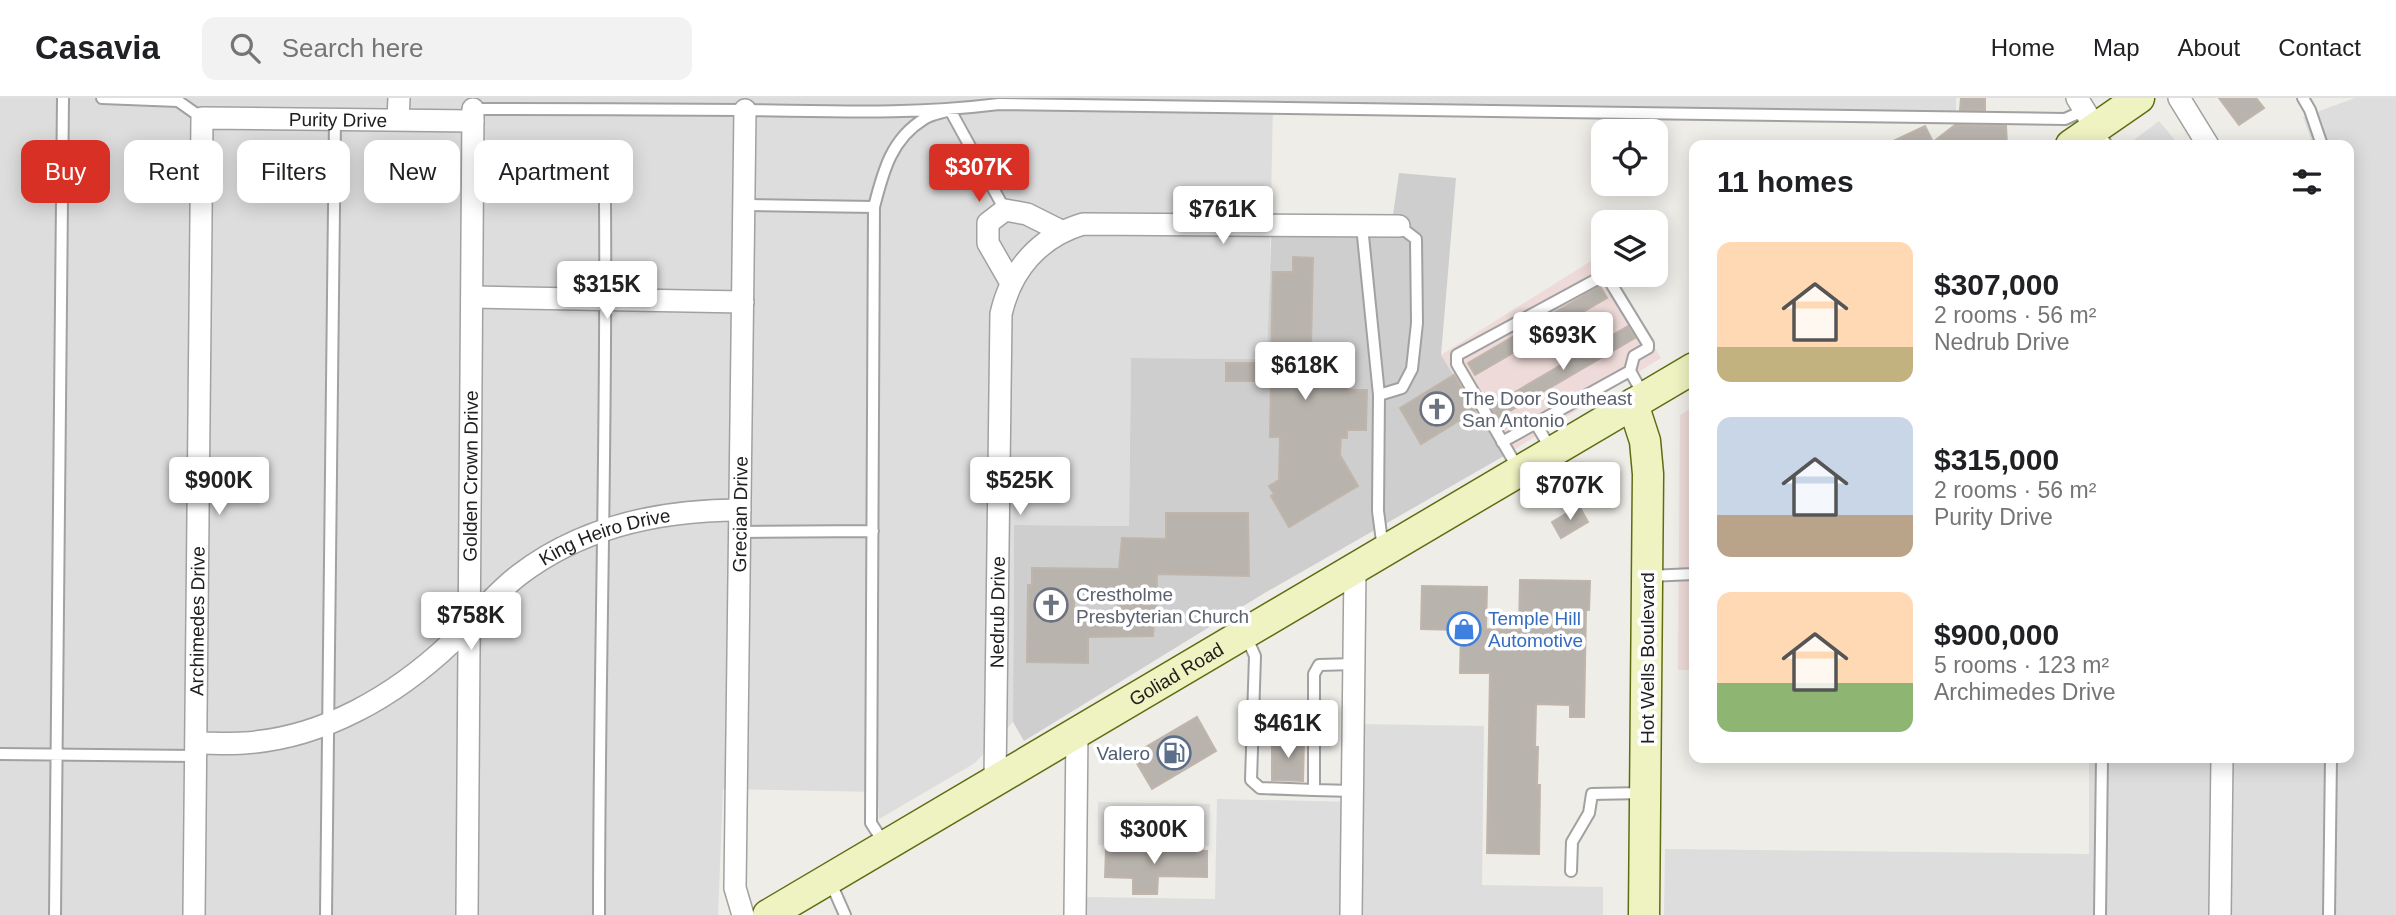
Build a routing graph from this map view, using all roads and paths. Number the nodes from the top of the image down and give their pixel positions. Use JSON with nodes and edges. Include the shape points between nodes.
{"nodes":[{"id":1,"x":63,"y":98,"type":"edge"},
{"id":2,"x":102,"y":98,"type":"edge"},
{"id":3,"x":399,"y":98,"type":"edge"},
{"id":4,"x":2139,"y":98,"type":"edge"},
{"id":5,"x":2179,"y":98,"type":"edge"},
{"id":6,"x":2303,"y":98,"type":"edge"},
{"id":7,"x":999,"y":101,"type":"edge"},
{"id":8,"x":745,"y":110,"type":"junction"},
{"id":9,"x":950,"y":110,"type":"junction"},
{"id":10,"x":473,"y":115,"type":"junction"},
{"id":11,"x":202,"y":118,"type":"junction"},
{"id":12,"x":335,"y":119,"type":"junction"},
{"id":13,"x":398,"y":120,"type":"junction"},
{"id":14,"x":2091,"y":120,"type":"edge"},
{"id":15,"x":2075,"y":140,"type":"edge"},
{"id":16,"x":2205,"y":140,"type":"edge"},
{"id":17,"x":2320,"y":140,"type":"edge"},
{"id":18,"x":605,"y":203,"type":"dead end"},
{"id":19,"x":744,"y":205,"type":"junction"},
{"id":20,"x":874,"y":207,"type":"junction"},
{"id":21,"x":1005,"y":210,"type":"junction"},
{"id":22,"x":1362,"y":226,"type":"junction"},
{"id":23,"x":1399,"y":226,"type":"joint"},
{"id":24,"x":1061,"y":231,"type":"junction"},
{"id":25,"x":1011,"y":284,"type":"junction"},
{"id":26,"x":472,"y":297,"type":"junction"},
{"id":27,"x":606,"y":300,"type":"junction"},
{"id":28,"x":743,"y":302,"type":"junction"},
{"id":29,"x":1630,"y":371,"type":"junction"},
{"id":30,"x":1689,"y":371,"type":"edge"},
{"id":31,"x":1379,"y":396,"type":"junction"},
{"id":32,"x":1639,"y":400,"type":"junction"},
{"id":33,"x":1587,"y":413,"type":"junction"},
{"id":34,"x":1536,"y":424,"type":"junction"},
{"id":35,"x":1502,"y":442,"type":"junction"},
{"id":36,"x":1553,"y":451,"type":"junction"},
{"id":37,"x":1519,"y":471,"type":"junction"},
{"id":38,"x":740,"y":510,"type":"junction"},
{"id":39,"x":602,"y":531,"type":"junction"},
{"id":40,"x":873,"y":531,"type":"junction"},
{"id":41,"x":740,"y":532,"type":"junction"},
{"id":42,"x":1383,"y":552,"type":"junction"},
{"id":43,"x":1355,"y":568,"type":"junction"},
{"id":44,"x":1689,"y":575,"type":"edge"},
{"id":45,"x":1647,"y":576,"type":"junction"},
{"id":46,"x":470,"y":622,"type":"junction"},
{"id":47,"x":1244,"y":633,"type":"junction"},
{"id":48,"x":1354,"y":664,"type":"junction"},
{"id":49,"x":329,"y":722,"type":"junction"},
{"id":50,"x":1077,"y":732,"type":"junction"},
{"id":51,"x":196,"y":750,"type":"junction"},
{"id":52,"x":0,"y":754,"type":"edge"},
{"id":53,"x":57,"y":755,"type":"junction"},
{"id":54,"x":2102,"y":763,"type":"edge"},
{"id":55,"x":2222,"y":763,"type":"edge"},
{"id":56,"x":2331,"y":763,"type":"edge"},
{"id":57,"x":995,"y":780,"type":"junction"},
{"id":58,"x":1314,"y":790,"type":"junction"},
{"id":59,"x":1353,"y":791,"type":"junction"},
{"id":60,"x":1645,"y":793,"type":"junction"},
{"id":61,"x":885,"y":845,"type":"junction"},
{"id":62,"x":1571,"y":871,"type":"dead end"},
{"id":63,"x":829,"y":879,"type":"junction"},
{"id":64,"x":55,"y":915,"type":"edge"},
{"id":65,"x":194,"y":915,"type":"edge"},
{"id":66,"x":327,"y":915,"type":"edge"},
{"id":67,"x":467,"y":915,"type":"edge"},
{"id":68,"x":599,"y":915,"type":"edge"},
{"id":69,"x":743,"y":915,"type":"edge"},
{"id":70,"x":768,"y":915,"type":"edge"},
{"id":71,"x":845,"y":915,"type":"edge"},
{"id":72,"x":1075,"y":915,"type":"edge"},
{"id":73,"x":1351,"y":915,"type":"edge"},
{"id":74,"x":1644,"y":915,"type":"edge"},
{"id":75,"x":2100,"y":915,"type":"edge"},
{"id":76,"x":2220,"y":915,"type":"edge"},
{"id":77,"x":2329,"y":915,"type":"edge"}],
"edges":[{"from":1,"to":53,"type":"lane"},
{"from":2,"to":11,"type":"lane","via":[[178,101]]},
{"from":3,"to":13,"type":"street"},
{"from":4,"to":14,"type":"main road"},
{"from":5,"to":16,"type":"street"},
{"from":6,"to":17,"type":"lane"},
{"from":7,"to":9,"type":"lane"},
{"from":7,"to":14,"type":"lane"},
{"from":8,"to":9,"type":"lane"},
{"from":8,"to":10,"type":"lane"},
{"from":8,"to":19,"type":"street","name":"Grecian Drive"},
{"from":9,"to":20,"type":"lane","via":[[925,118],[900,140],[884,166]]},
{"from":9,"to":21,"type":"lane"},
{"from":10,"to":13,"type":"street","name":"Purity Drive"},
{"from":10,"to":26,"type":"street","name":"Golden Crown Drive"},
{"from":11,"to":12,"type":"street","name":"Purity Drive"},
{"from":11,"to":51,"type":"street","name":"Archimedes Drive"},
{"from":12,"to":13,"type":"street","name":"Purity Drive"},
{"from":12,"to":49,"type":"lane"},
{"from":14,"to":15,"type":"main road"},
{"from":18,"to":27,"type":"lane"},
{"from":19,"to":20,"type":"lane"},
{"from":19,"to":28,"type":"street","name":"Grecian Drive"},
{"from":20,"to":40,"type":"lane"},
{"from":21,"to":24,"type":"street"},
{"from":21,"to":25,"type":"street","via":[[988,223],[988,243]]},
{"from":22,"to":23,"type":"street"},
{"from":22,"to":24,"type":"street","via":[[1083,224]]},
{"from":22,"to":31,"type":"lane"},
{"from":23,"to":31,"type":"lane","via":[[1416,239],[1412,369],[1402,388]]},
{"from":24,"to":25,"type":"street","name":"Nedrub Drive","via":[[1020,267]]},
{"from":25,"to":57,"type":"street","name":"Nedrub Drive","via":[[1001,314]]},
{"from":26,"to":27,"type":"street"},
{"from":26,"to":46,"type":"street","name":"Golden Crown Drive"},
{"from":27,"to":28,"type":"street"},
{"from":27,"to":39,"type":"lane"},
{"from":28,"to":38,"type":"street","name":"Grecian Drive"},
{"from":29,"to":32,"type":"lane"},
{"from":29,"to":33,"type":"lane"},
{"from":29,"to":35,"type":"lane","via":[[1634,356],[1648,344],[1609,280],[1601,277],[1457,355],[1457,364]]},
{"from":30,"to":32,"type":"main road","name":"Goliad Road"},
{"from":31,"to":42,"type":"lane","via":[[1378,511]]},
{"from":32,"to":33,"type":"main road","name":"Goliad Road"},
{"from":32,"to":45,"type":"main road","name":"Hot Wells Boulevard","via":[[1648,474]]},
{"from":33,"to":34,"type":"lane"},
{"from":33,"to":36,"type":"main road","name":"Goliad Road"},
{"from":34,"to":35,"type":"lane"},
{"from":34,"to":36,"type":"lane"},
{"from":35,"to":37,"type":"lane"},
{"from":36,"to":37,"type":"main road","name":"Goliad Road"},
{"from":37,"to":42,"type":"main road","name":"Goliad Road"},
{"from":38,"to":39,"type":"street","name":"King Heiro Drive","via":[[637,519]]},
{"from":38,"to":41,"type":"street","name":"Grecian Drive"},
{"from":39,"to":46,"type":"street","name":"King Heiro Drive","via":[[519,575]]},
{"from":39,"to":68,"type":"lane"},
{"from":40,"to":41,"type":"lane"},
{"from":40,"to":61,"type":"lane","via":[[872,823]]},
{"from":41,"to":69,"type":"street","name":"Grecian Drive","via":[[735,888]]},
{"from":42,"to":43,"type":"main road","name":"Goliad Road"},
{"from":43,"to":47,"type":"main road","name":"Goliad Road"},
{"from":43,"to":48,"type":"street"},
{"from":44,"to":45,"type":"lane"},
{"from":45,"to":60,"type":"main road","name":"Hot Wells Boulevard"},
{"from":46,"to":49,"type":"street","name":"King Heiro Drive","via":[[411,679]]},
{"from":46,"to":67,"type":"street","name":"Golden Crown Drive"},
{"from":47,"to":50,"type":"main road","name":"Goliad Road"},
{"from":47,"to":58,"type":"lane","via":[[1255,656],[1251,780],[1260,788]]},
{"from":48,"to":58,"type":"lane","via":[[1320,664],[1314,674]]},
{"from":48,"to":59,"type":"street"},
{"from":49,"to":51,"type":"street","name":"King Heiro Drive","via":[[281,737]]},
{"from":49,"to":66,"type":"lane"},
{"from":50,"to":57,"type":"main road","name":"Goliad Road"},
{"from":50,"to":72,"type":"street"},
{"from":51,"to":53,"type":"lane"},
{"from":51,"to":65,"type":"street","name":"Archimedes Drive"},
{"from":52,"to":53,"type":"lane"},
{"from":53,"to":64,"type":"lane"},
{"from":54,"to":75,"type":"lane"},
{"from":55,"to":76,"type":"street"},
{"from":56,"to":77,"type":"lane"},
{"from":57,"to":61,"type":"main road","name":"Goliad Road"},
{"from":58,"to":59,"type":"lane"},
{"from":59,"to":73,"type":"street"},
{"from":60,"to":62,"type":"lane","via":[[1592,794],[1589,813],[1572,842]]},
{"from":60,"to":74,"type":"main road","name":"Hot Wells Boulevard"},
{"from":61,"to":63,"type":"main road","name":"Goliad Road"},
{"from":63,"to":70,"type":"main road","name":"Goliad Road"},
{"from":63,"to":71,"type":"lane"}]}
